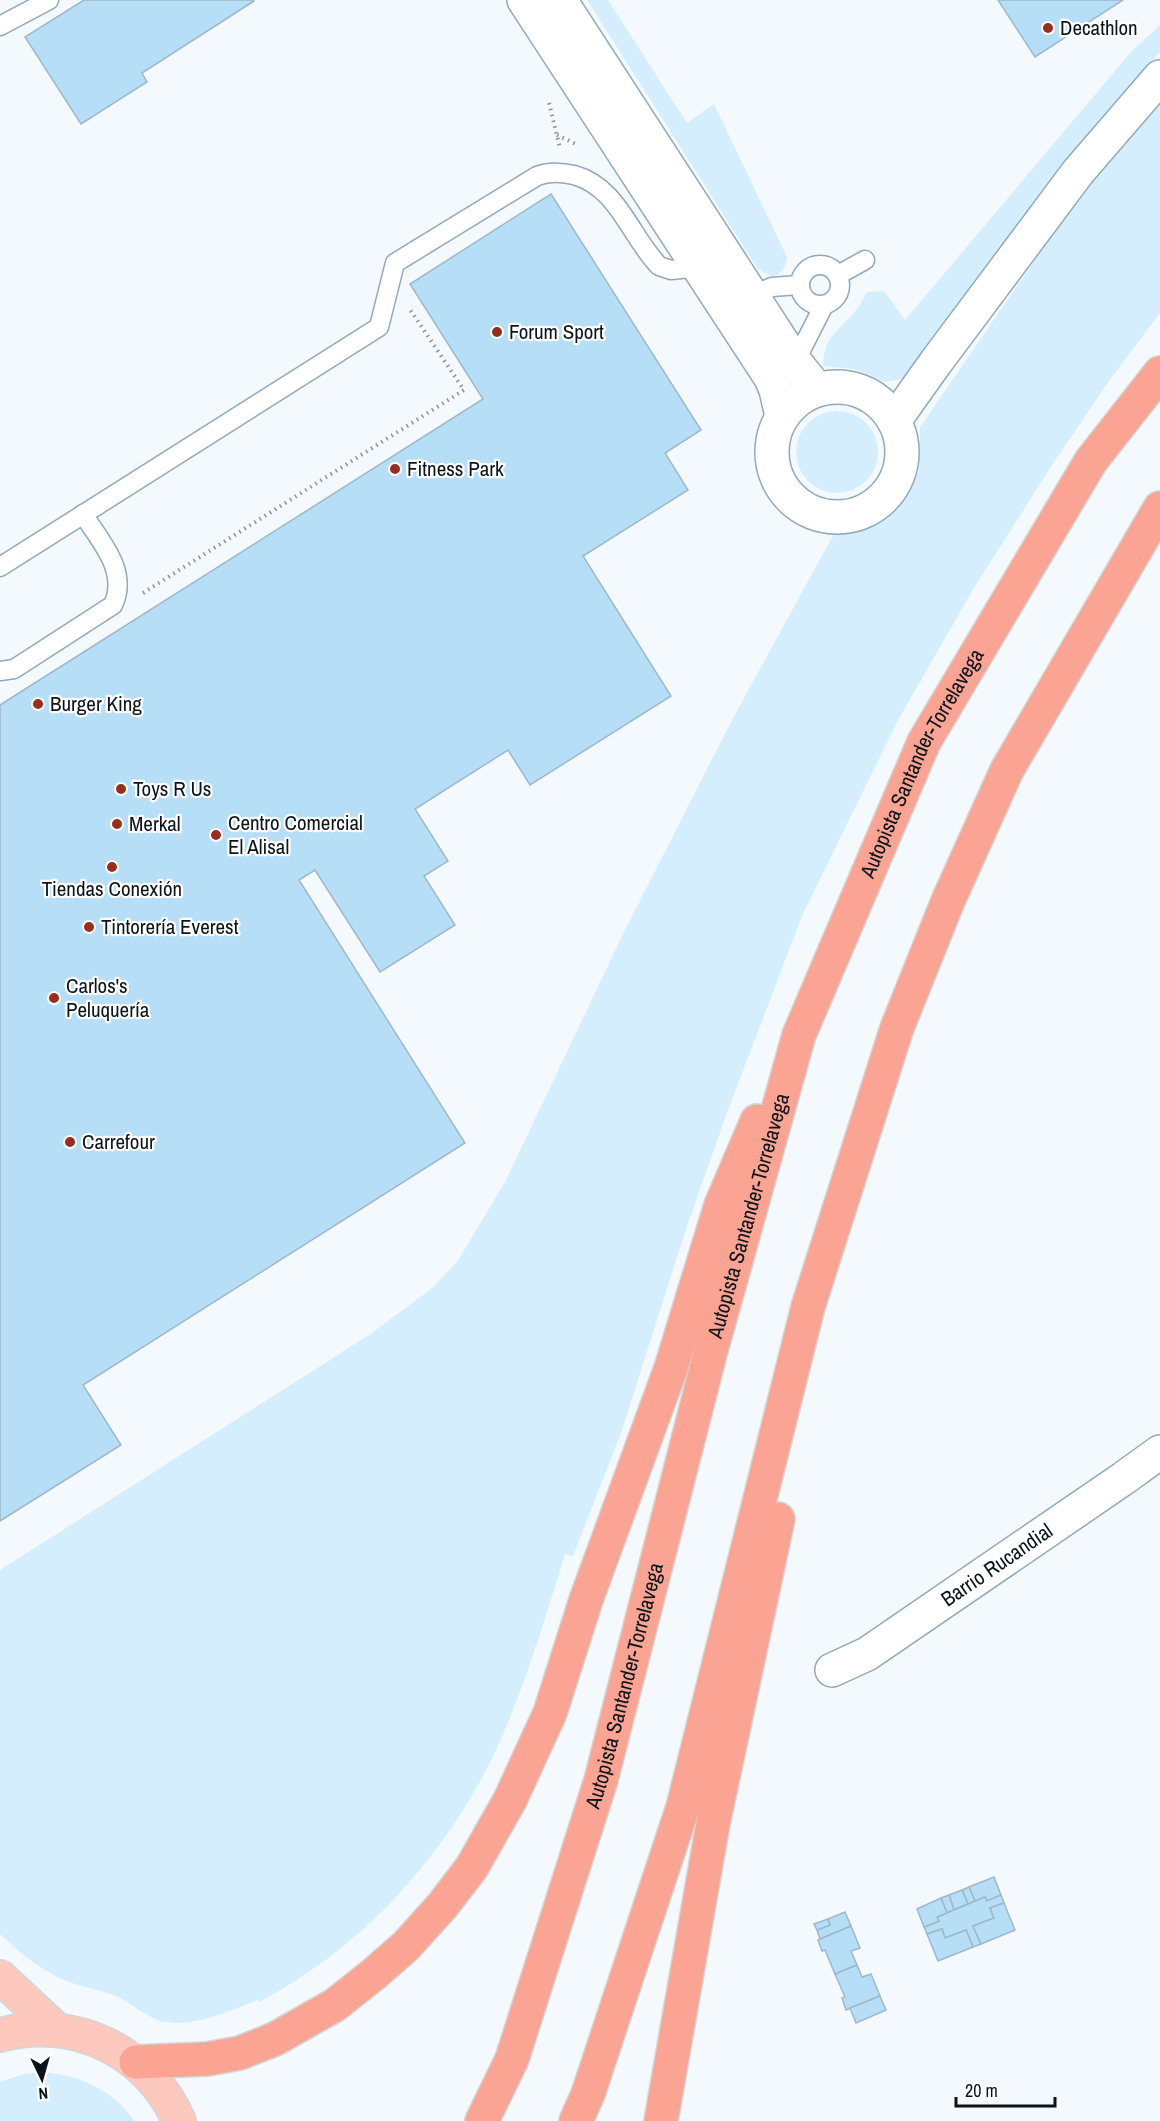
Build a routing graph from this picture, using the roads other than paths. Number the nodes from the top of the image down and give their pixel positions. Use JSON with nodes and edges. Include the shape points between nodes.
{"nodes":[{"id":1,"x":49,"y":0,"type":"edge"},
{"id":2,"x":524,"y":0,"type":"edge"},
{"id":3,"x":560,"y":0,"type":"edge"},
{"id":4,"x":0,"y":26,"type":"edge"},
{"id":5,"x":1160,"y":76,"type":"edge"},
{"id":6,"x":865,"y":260,"type":"dead end"},
{"id":7,"x":700,"y":267,"type":"junction"},
{"id":8,"x":838,"y":275,"type":"junction"},
{"id":9,"x":799,"y":285,"type":"junction"},
{"id":10,"x":753,"y":295,"type":"junction"},
{"id":11,"x":824,"y":305,"type":"junction"},
{"id":12,"x":795,"y":362,"type":"junction"},
{"id":13,"x":1160,"y":373,"type":"edge"},
{"id":14,"x":817,"y":389,"type":"junction"},
{"id":15,"x":782,"y":416,"type":"junction"},
{"id":16,"x":894,"y":421,"type":"junction"},
{"id":17,"x":1160,"y":508,"type":"edge"},
{"id":18,"x":83,"y":514,"type":"junction"},
{"id":19,"x":0,"y":567,"type":"edge"},
{"id":20,"x":0,"y":671,"type":"edge"},
{"id":21,"x":897,"y":1028,"type":"junction"},
{"id":22,"x":798,"y":1035,"type":"junction"},
{"id":23,"x":1160,"y":1452,"type":"edge"},
{"id":24,"x":832,"y":1670,"type":"dead end"},
{"id":25,"x":0,"y":1977,"type":"edge"},
{"id":26,"x":56,"y":2029,"type":"junction"},
{"id":27,"x":0,"y":2035,"type":"edge"},
{"id":28,"x":136,"y":2062,"type":"junction"},
{"id":29,"x":178,"y":2121,"type":"edge"},
{"id":30,"x":482,"y":2121,"type":"edge"},
{"id":31,"x":576,"y":2121,"type":"edge"},
{"id":32,"x":661,"y":2121,"type":"edge"}],
"edges":[{"from":1,"to":4,"type":"lane"},
{"from":2,"to":7,"type":"street"},
{"from":3,"to":10,"type":"street"},
{"from":5,"to":16,"type":"street","via":[[1078,172]]},
{"from":6,"to":8,"type":"lane"},
{"from":7,"to":15,"type":"street","via":[[771,378]]},
{"from":7,"to":18,"type":"lane","via":[[671,270],[659,266],[605,191],[588,180],[561,172],[537,176],[395,263],[379,327]]},
{"from":8,"to":9,"type":"lane","via":[[824,264],[813,266],[803,273]]},
{"from":8,"to":11,"type":"lane","via":[[839,294]]},
{"from":9,"to":10,"type":"lane","via":[[769,288]]},
{"from":9,"to":11,"type":"lane","via":[[807,301]]},
{"from":10,"to":12,"type":"street"},
{"from":11,"to":12,"type":"lane"},
{"from":12,"to":14,"type":"street"},
{"from":13,"to":22,"type":"highway","name":"Autopista Santander-Torrelavega","via":[[1091,461],[924,742]]},
{"from":14,"to":15,"type":"street","via":[[797,400]]},
{"from":14,"to":16,"type":"street","via":[[846,387],[866,393]]},
{"from":15,"to":16,"type":"street","via":[[771,447],[778,480],[799,506],[831,517],[865,511],[892,488],[902,455]]},
{"from":17,"to":21,"type":"highway","via":[[1007,770]]},
{"from":18,"to":19,"type":"lane"},
{"from":18,"to":20,"type":"lane","via":[[115,565],[118,592],[114,604],[14,669]]},
{"from":21,"to":31,"type":"highway","via":[[808,1307],[683,1807]]},
{"from":21,"to":32,"type":"highway","via":[[839,1277],[799,1423],[753,1630],[713,1824]]},
{"from":22,"to":28,"type":"highway","via":[[721,1205],[671,1368],[586,1600],[550,1713],[510,1800],[472,1867],[406,1946],[335,2005],[275,2039],[240,2053],[207,2059]]},
{"from":22,"to":30,"type":"highway","name":"Autopista Santander-Torrelavega","via":[[710,1354],[601,1780],[512,2059]]},
{"from":23,"to":24,"type":"street","name":"Barrio Rucandial","via":[[867,1654]]},
{"from":25,"to":26,"type":"main road"},
{"from":26,"to":27,"type":"main road","via":[[16,2030]]},
{"from":26,"to":28,"type":"main road","via":[[92,2037]]},
{"from":28,"to":29,"type":"main road","via":[[155,2081]]}]}
